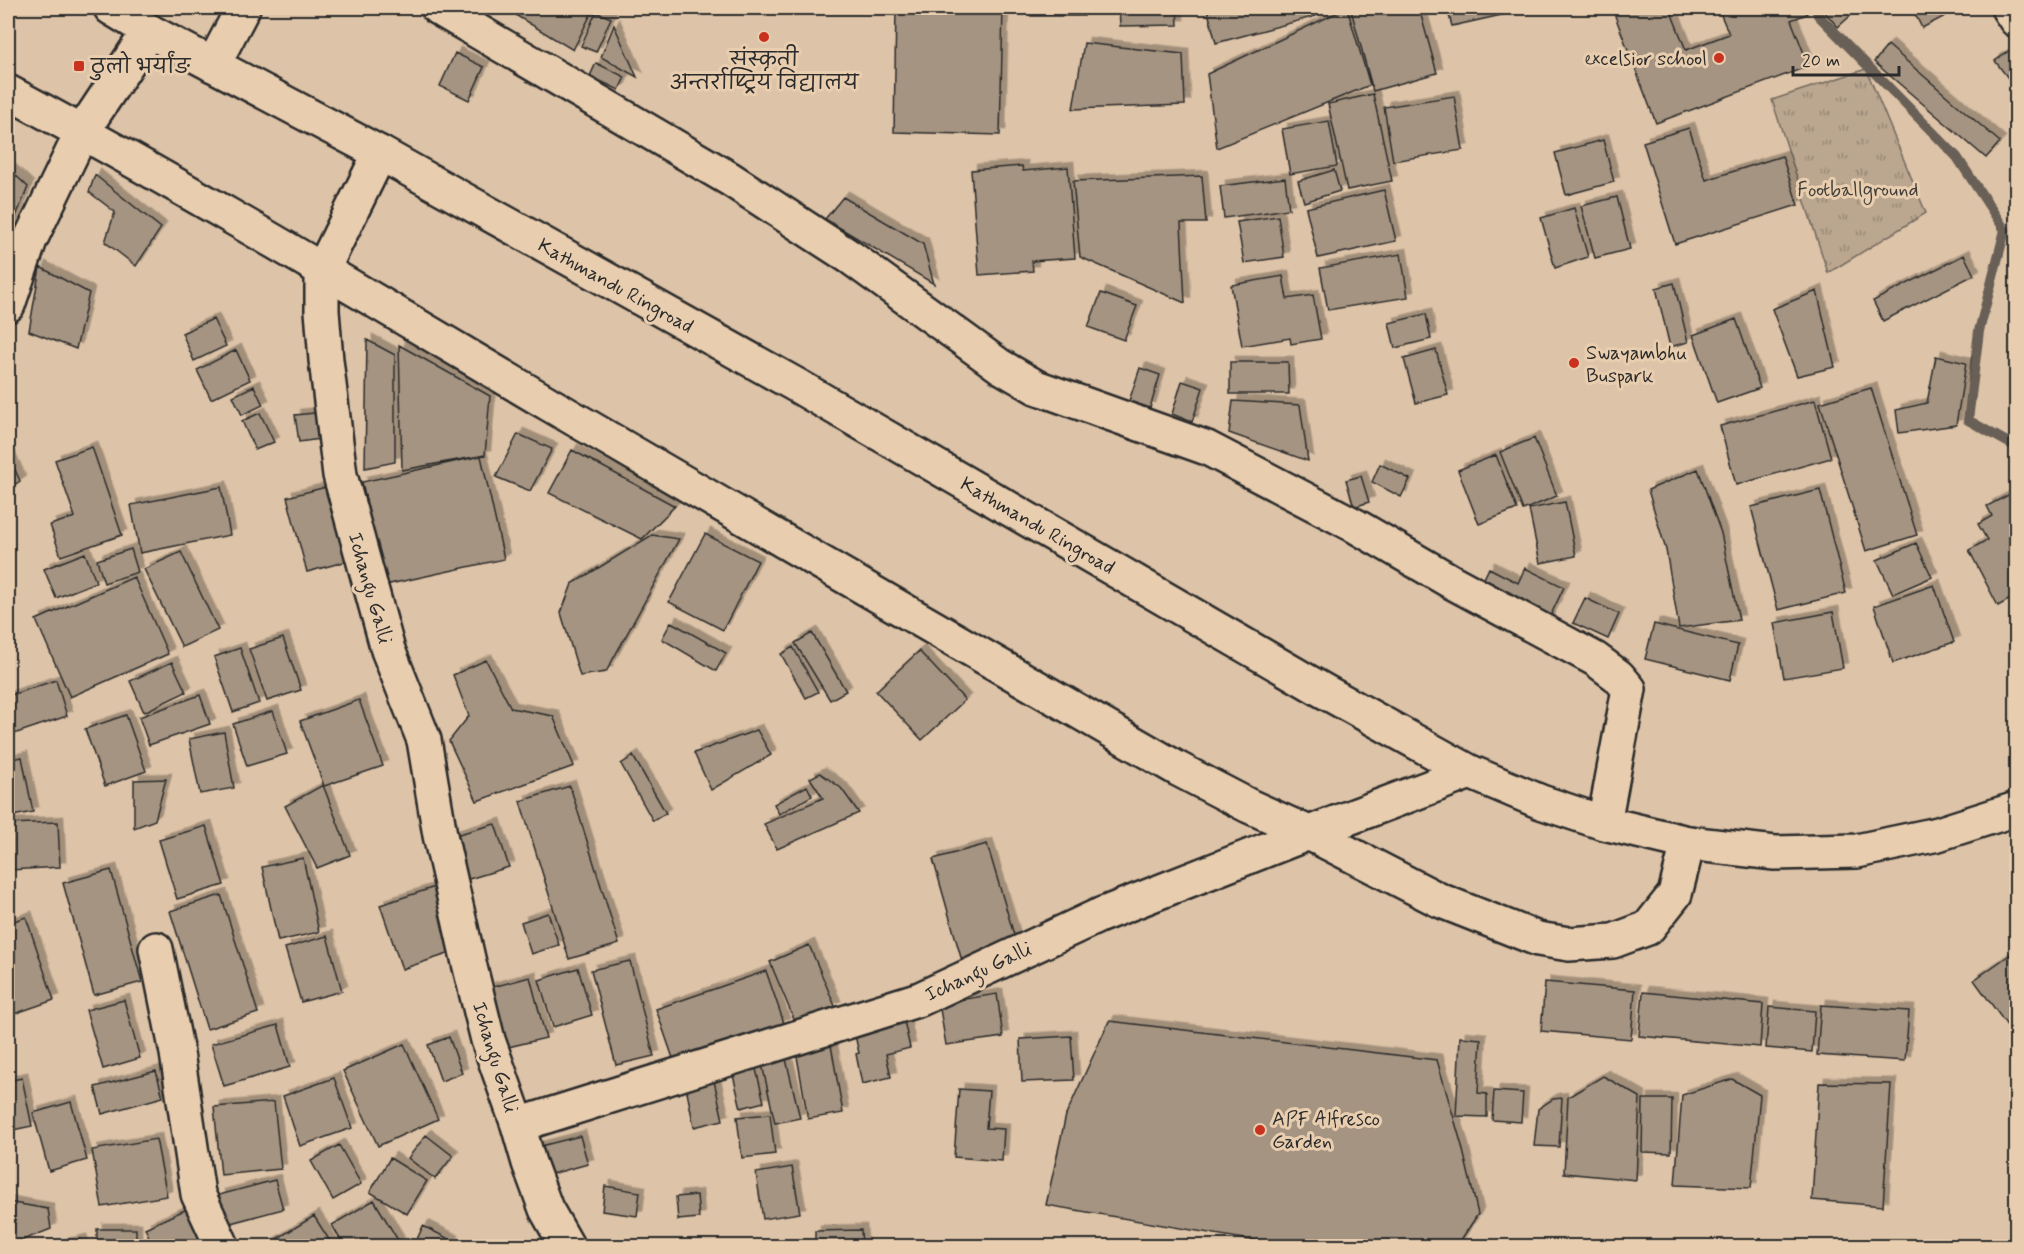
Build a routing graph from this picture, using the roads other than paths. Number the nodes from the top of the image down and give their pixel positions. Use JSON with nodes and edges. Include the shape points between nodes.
{"nodes":[{"id":1,"x":111,"y":8,"type":"edge"},
{"id":2,"x":243,"y":8,"type":"edge"},
{"id":3,"x":438,"y":8,"type":"edge"},
{"id":4,"x":2008,"y":8,"type":"edge"},
{"id":5,"x":2016,"y":20,"type":"edge"},
{"id":6,"x":149,"y":31,"type":"junction"},
{"id":7,"x":213,"y":65,"type":"junction"},
{"id":8,"x":8,"y":92,"type":"edge"},
{"id":9,"x":82,"y":132,"type":"junction"},
{"id":10,"x":380,"y":153,"type":"junction"},
{"id":11,"x":322,"y":271,"type":"junction"},
{"id":12,"x":8,"y":305,"type":"edge"},
{"id":13,"x":1470,"y":772,"type":"junction"},
{"id":14,"x":2016,"y":809,"type":"edge"},
{"id":15,"x":1604,"y":823,"type":"junction"},
{"id":16,"x":1309,"y":833,"type":"junction"},
{"id":17,"x":1688,"y":843,"type":"junction"},
{"id":18,"x":156,"y":949,"type":"dead end"},
{"id":19,"x":518,"y":1125,"type":"junction"},
{"id":20,"x":222,"y":1246,"type":"edge"},
{"id":21,"x":567,"y":1246,"type":"edge"}],
"edges":[{"from":1,"to":6,"type":"main road","name":"Kathmandu Ringroad"},
{"from":2,"to":7,"type":"main road"},
{"from":3,"to":15,"type":"main road","via":[[730,179],[1036,387],[1207,448],[1595,659],[1629,689]]},
{"from":4,"to":5,"type":"main road"},
{"from":6,"to":7,"type":"main road","name":"Kathmandu Ringroad"},
{"from":6,"to":9,"type":"main road"},
{"from":7,"to":10,"type":"main road","name":"Kathmandu Ringroad"},
{"from":8,"to":9,"type":"main road"},
{"from":9,"to":11,"type":"main road"},
{"from":9,"to":12,"type":"main road","via":[[30,240]]},
{"from":10,"to":11,"type":"main road"},
{"from":10,"to":13,"type":"main road","name":"Kathmandu Ringroad","via":[[796,385]]},
{"from":11,"to":16,"type":"main road","via":[[1178,769]]},
{"from":11,"to":19,"type":"main road","name":"Ichangu Galli","via":[[325,351],[340,475],[388,650],[424,740],[440,835],[469,963],[488,1040]]},
{"from":13,"to":15,"type":"main road","name":"Kathmandu Ringroad"},
{"from":13,"to":16,"type":"main road","name":"Ichangu Galli"},
{"from":14,"to":17,"type":"main road","name":"Kathmandu Ringroad","via":[[1938,834],[1857,851],[1775,853]]},
{"from":15,"to":17,"type":"main road","name":"Kathmandu Ringroad"},
{"from":16,"to":17,"type":"main road","via":[[1439,900],[1538,939],[1569,944],[1612,941],[1648,928],[1675,894]]},
{"from":16,"to":19,"type":"main road","name":"Ichangu Galli","via":[[1098,916],[920,999]]},
{"from":18,"to":20,"type":"main road","via":[[177,1053],[198,1194]]},
{"from":19,"to":21,"type":"main road","via":[[546,1209]]}]}
